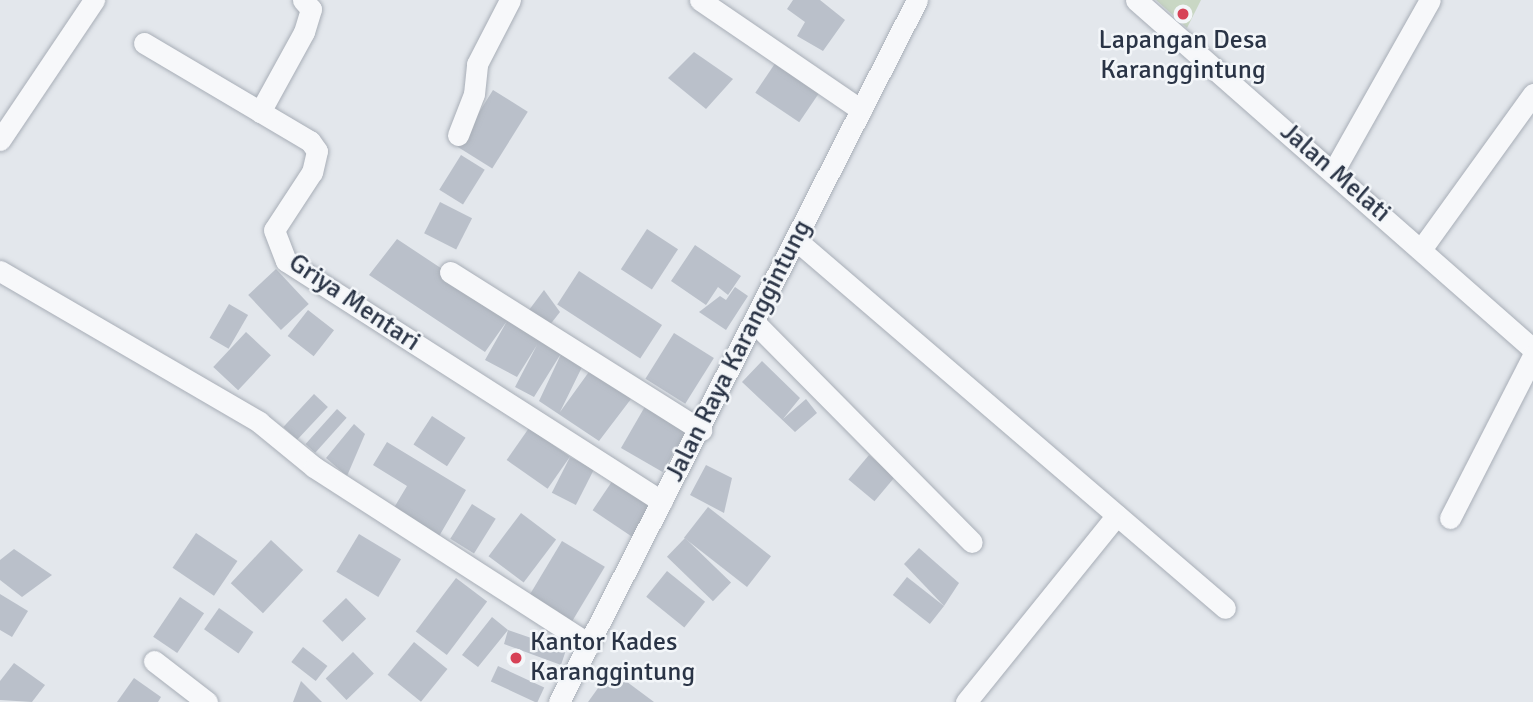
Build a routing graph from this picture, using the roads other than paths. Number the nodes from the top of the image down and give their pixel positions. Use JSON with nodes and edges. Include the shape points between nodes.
{"nodes":[{"id":1,"x":94,"y":0,"type":"edge"},
{"id":2,"x":510,"y":0,"type":"edge"},
{"id":3,"x":700,"y":0,"type":"edge"},
{"id":4,"x":917,"y":0,"type":"edge"},
{"id":5,"x":1136,"y":0,"type":"edge"},
{"id":6,"x":1430,"y":0,"type":"edge"},
{"id":7,"x":311,"y":3,"type":"edge"},
{"id":8,"x":144,"y":43,"type":"dead end"},
{"id":9,"x":1533,"y":94,"type":"edge"},
{"id":10,"x":861,"y":110,"type":"junction"},
{"id":11,"x":260,"y":111,"type":"junction"},
{"id":12,"x":458,"y":135,"type":"dead end"},
{"id":13,"x":0,"y":140,"type":"edge"},
{"id":14,"x":1333,"y":172,"type":"junction"},
{"id":15,"x":796,"y":240,"type":"junction"},
{"id":16,"x":1422,"y":248,"type":"junction"},
{"id":17,"x":0,"y":271,"type":"edge"},
{"id":18,"x":450,"y":272,"type":"dead end"},
{"id":19,"x":755,"y":323,"type":"junction"},
{"id":20,"x":1533,"y":349,"type":"edge"},
{"id":21,"x":1533,"y":356,"type":"edge"},
{"id":22,"x":701,"y":430,"type":"junction"},
{"id":23,"x":662,"y":501,"type":"junction"},
{"id":24,"x":1116,"y":515,"type":"junction"},
{"id":25,"x":1450,"y":518,"type":"dead end"},
{"id":26,"x":972,"y":542,"type":"dead end"},
{"id":27,"x":1225,"y":608,"type":"dead end"},
{"id":28,"x":590,"y":645,"type":"junction"},
{"id":29,"x":154,"y":661,"type":"dead end"},
{"id":30,"x":207,"y":702,"type":"edge"},
{"id":31,"x":559,"y":702,"type":"edge"},
{"id":32,"x":965,"y":702,"type":"edge"}],
"edges":[{"from":1,"to":13,"type":"street"},
{"from":2,"to":12,"type":"street","via":[[477,64],[474,94]]},
{"from":3,"to":10,"type":"street"},
{"from":4,"to":10,"type":"street","name":"Jalan Raya Karanggintung"},
{"from":5,"to":14,"type":"street","name":"Jalan Melati"},
{"from":6,"to":14,"type":"street"},
{"from":7,"to":11,"type":"street","via":[[288,68]]},
{"from":8,"to":11,"type":"street","name":"Griya Mentari"},
{"from":9,"to":16,"type":"street"},
{"from":10,"to":15,"type":"street","name":"Jalan Raya Karanggintung"},
{"from":11,"to":23,"type":"street","name":"Griya Mentari","via":[[317,151],[312,172],[274,230],[286,261]]},
{"from":14,"to":16,"type":"street","name":"Jalan Melati"},
{"from":15,"to":19,"type":"street","name":"Jalan Raya Karanggintung"},
{"from":15,"to":24,"type":"street"},
{"from":16,"to":20,"type":"street","name":"Jalan Melati"},
{"from":17,"to":28,"type":"street","via":[[259,422],[314,467]]},
{"from":18,"to":22,"type":"street"},
{"from":19,"to":22,"type":"street","name":"Jalan Raya Karanggintung"},
{"from":19,"to":26,"type":"street"},
{"from":21,"to":25,"type":"street"},
{"from":22,"to":23,"type":"street","name":"Jalan Raya Karanggintung"},
{"from":23,"to":28,"type":"street","name":"Jalan Raya Karanggintung"},
{"from":24,"to":27,"type":"street"},
{"from":24,"to":32,"type":"street"},
{"from":28,"to":31,"type":"street","name":"Jalan Raya Karanggintung"},
{"from":29,"to":30,"type":"street"}]}
